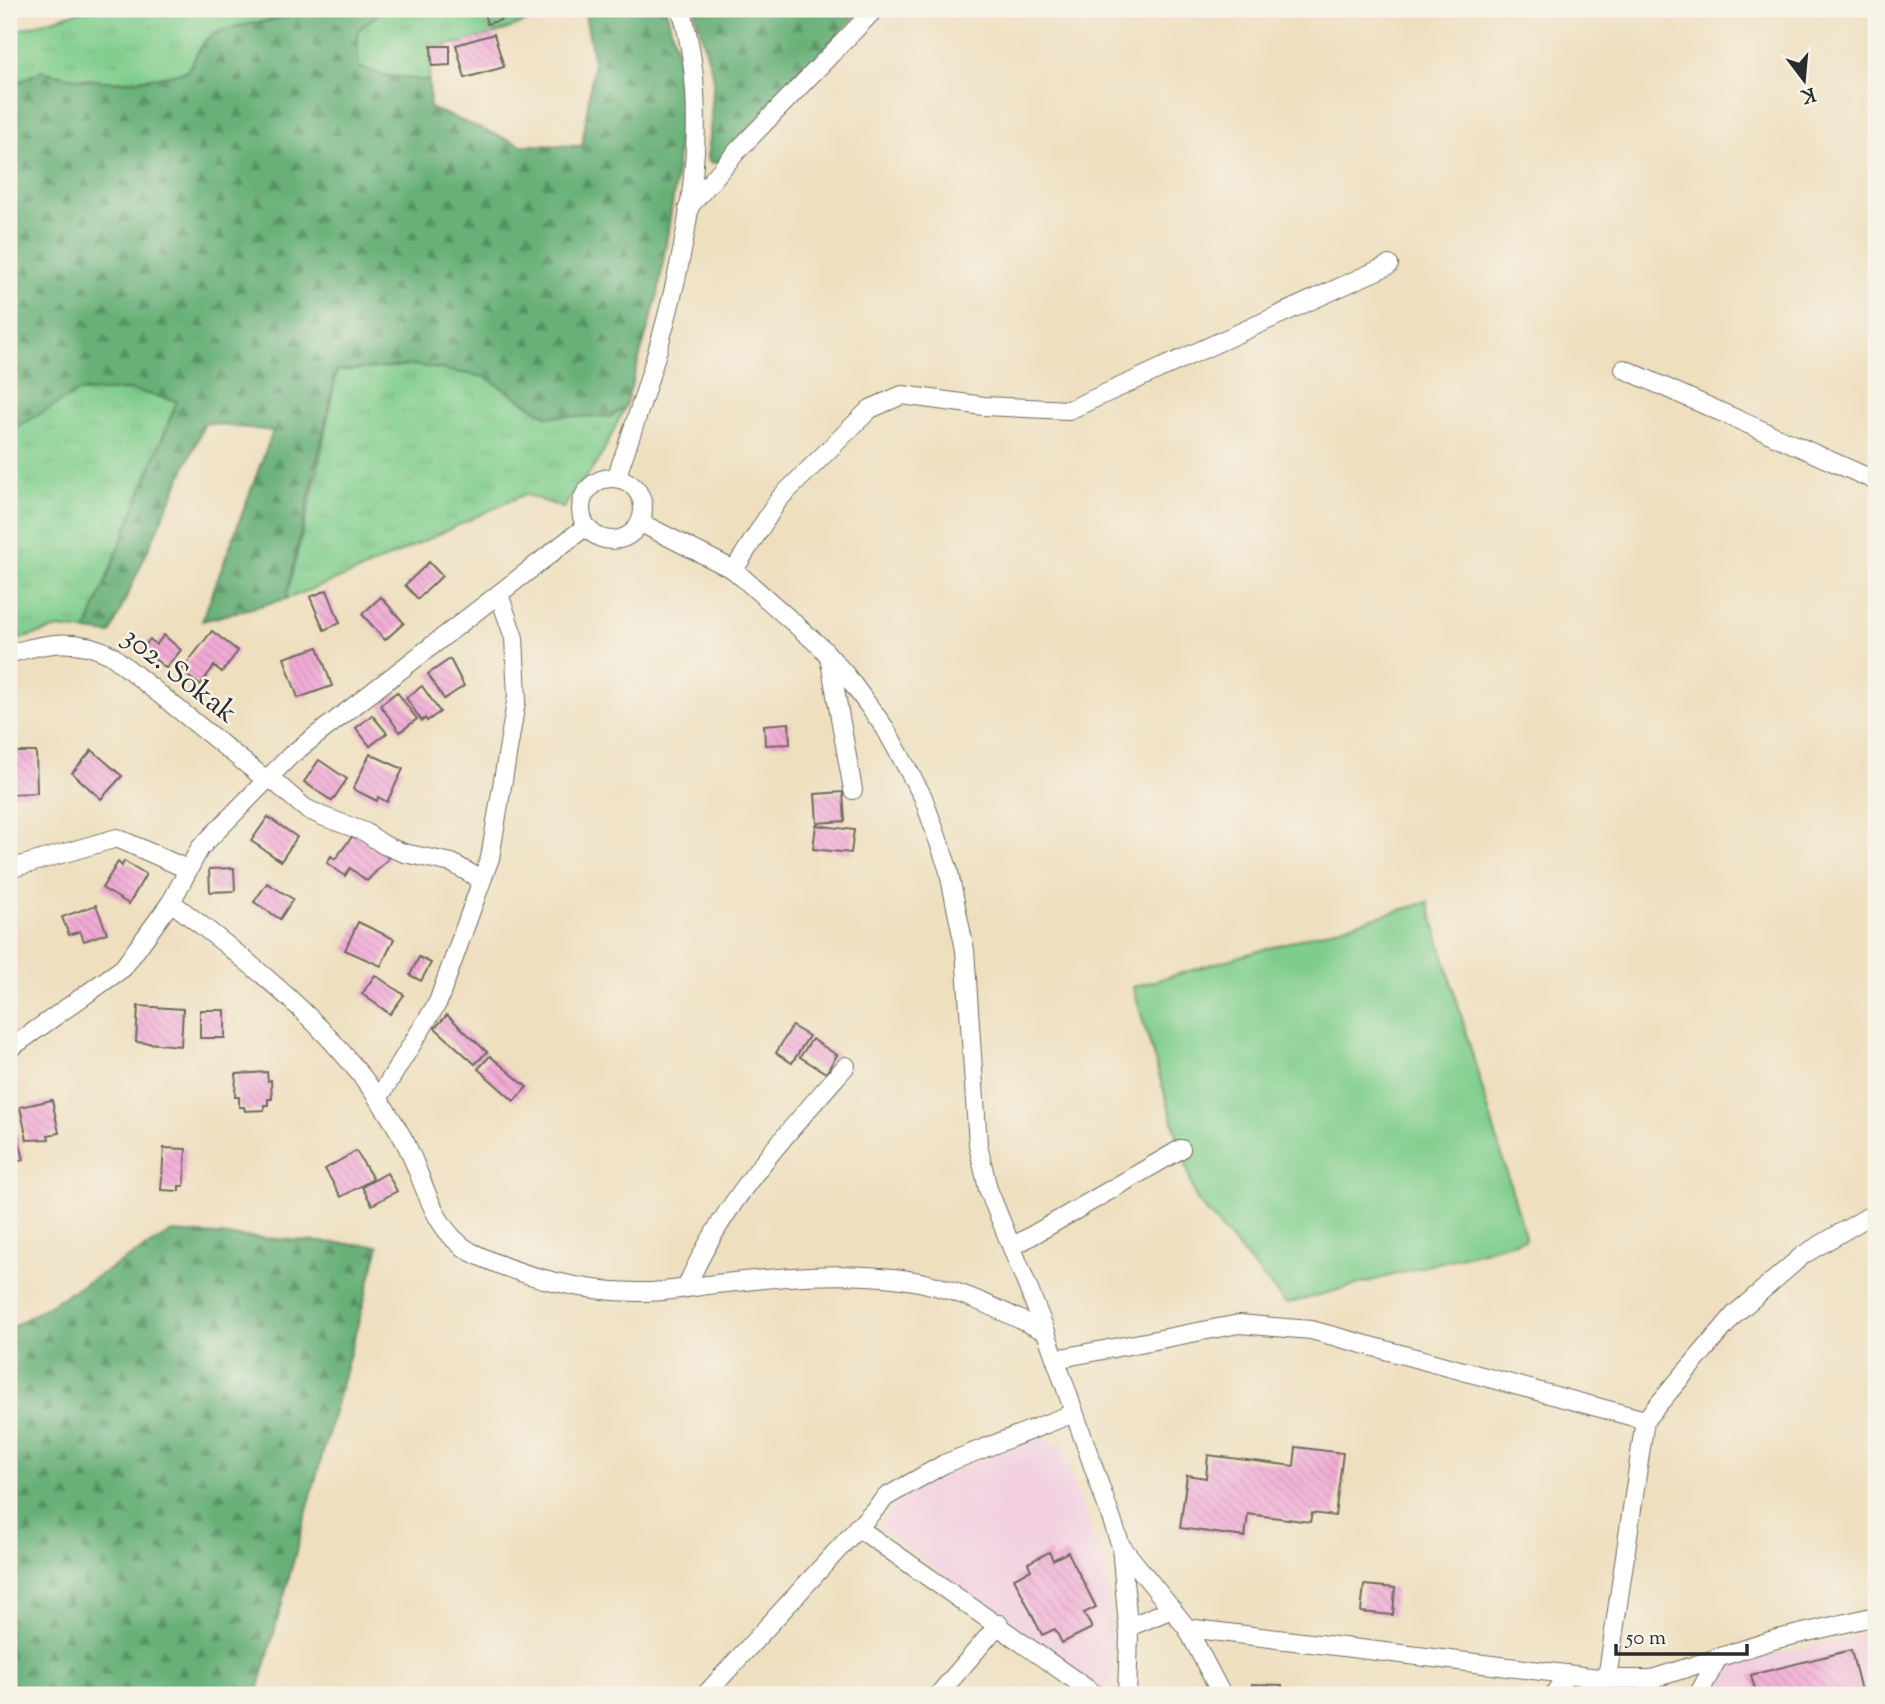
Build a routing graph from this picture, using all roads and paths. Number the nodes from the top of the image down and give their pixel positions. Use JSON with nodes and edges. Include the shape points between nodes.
{"nodes":[{"id":1,"x":681,"y":9,"type":"edge"},
{"id":2,"x":875,"y":9,"type":"edge"},
{"id":3,"x":688,"y":208,"type":"junction"},
{"id":4,"x":1389,"y":265,"type":"dead end"},
{"id":5,"x":1624,"y":369,"type":"dead end"},
{"id":6,"x":617,"y":478,"type":"junction"},
{"id":7,"x":1876,"y":481,"type":"edge"},
{"id":8,"x":640,"y":523,"type":"junction"},
{"id":9,"x":585,"y":527,"type":"junction"},
{"id":10,"x":734,"y":570,"type":"junction"},
{"id":11,"x":499,"y":594,"type":"junction"},
{"id":12,"x":9,"y":654,"type":"edge"},
{"id":13,"x":829,"y":656,"type":"junction"},
{"id":14,"x":267,"y":777,"type":"junction"},
{"id":15,"x":853,"y":790,"type":"dead end"},
{"id":16,"x":9,"y":869,"type":"edge"},
{"id":17,"x":187,"y":869,"type":"junction"},
{"id":18,"x":482,"y":880,"type":"junction"},
{"id":19,"x":171,"y":902,"type":"junction"},
{"id":20,"x":9,"y":1049,"type":"edge"},
{"id":21,"x":846,"y":1066,"type":"dead end"},
{"id":22,"x":378,"y":1099,"type":"junction"},
{"id":23,"x":1181,"y":1149,"type":"dead end"},
{"id":24,"x":1876,"y":1212,"type":"edge"},
{"id":25,"x":1012,"y":1247,"type":"junction"},
{"id":26,"x":687,"y":1287,"type":"junction"},
{"id":27,"x":1046,"y":1332,"type":"junction"},
{"id":28,"x":1056,"y":1359,"type":"junction"},
{"id":29,"x":1074,"y":1413,"type":"junction"},
{"id":30,"x":1645,"y":1420,"type":"junction"},
{"id":31,"x":857,"y":1527,"type":"junction"},
{"id":32,"x":1121,"y":1546,"type":"junction"},
{"id":33,"x":1172,"y":1609,"type":"junction"},
{"id":34,"x":1876,"y":1615,"type":"edge"},
{"id":35,"x":999,"y":1624,"type":"junction"},
{"id":36,"x":1129,"y":1626,"type":"junction"},
{"id":37,"x":1187,"y":1628,"type":"junction"},
{"id":38,"x":1718,"y":1658,"type":"junction"},
{"id":39,"x":1566,"y":1674,"type":"junction"},
{"id":40,"x":1607,"y":1679,"type":"junction"},
{"id":41,"x":705,"y":1695,"type":"edge"},
{"id":42,"x":938,"y":1695,"type":"edge"},
{"id":43,"x":1096,"y":1695,"type":"edge"},
{"id":44,"x":1126,"y":1695,"type":"edge"},
{"id":45,"x":1222,"y":1695,"type":"edge"},
{"id":46,"x":1554,"y":1695,"type":"edge"},
{"id":47,"x":1698,"y":1695,"type":"edge"}],
"edges":[{"from":1,"to":3,"type":"street","via":[[696,82]]},
{"from":2,"to":3,"type":"street"},
{"from":3,"to":6,"type":"street","via":[[663,337]]},
{"from":4,"to":10,"type":"street","via":[[1069,410],[984,406],[902,395],[870,409],[779,499]]},
{"from":5,"to":7,"type":"street"},
{"from":6,"to":8,"type":"street","via":[[640,494]]},
{"from":6,"to":9,"type":"street","via":[[596,482],[588,489],[581,508]]},
{"from":8,"to":9,"type":"street","via":[[615,541]]},
{"from":8,"to":10,"type":"street"},
{"from":9,"to":11,"type":"street"},
{"from":10,"to":13,"type":"street"},
{"from":11,"to":14,"type":"street"},
{"from":11,"to":18,"type":"street","via":[[514,638],[517,696],[490,858]]},
{"from":12,"to":14,"type":"street","name":"302. Sokak","via":[[66,642],[103,650]]},
{"from":13,"to":15,"type":"street"},
{"from":13,"to":25,"type":"street","via":[[885,728],[937,830],[965,950],[978,1145],[988,1189]]},
{"from":14,"to":17,"type":"street","via":[[216,830]]},
{"from":14,"to":18,"type":"street","name":"302. Sokak","via":[[305,808],[394,849],[452,863]]},
{"from":16,"to":17,"type":"street","via":[[117,838]]},
{"from":17,"to":19,"type":"street"},
{"from":18,"to":22,"type":"street","via":[[438,1002]]},
{"from":19,"to":20,"type":"street","via":[[123,968]]},
{"from":19,"to":22,"type":"street","via":[[303,1009],[357,1067]]},
{"from":21,"to":26,"type":"street","via":[[749,1181],[698,1261]]},
{"from":22,"to":26,"type":"street","via":[[412,1156],[440,1222],[470,1251],[543,1278],[587,1286],[634,1293]]},
{"from":23,"to":25,"type":"street"},
{"from":24,"to":30,"type":"street","via":[[1803,1255],[1735,1314]]},
{"from":25,"to":27,"type":"street"},
{"from":26,"to":27,"type":"street","via":[[830,1275],[903,1279],[989,1304]]},
{"from":27,"to":28,"type":"street"},
{"from":28,"to":29,"type":"street"},
{"from":28,"to":30,"type":"street","via":[[1214,1328],[1270,1325],[1311,1330]]},
{"from":29,"to":31,"type":"street","via":[[922,1475],[886,1496]]},
{"from":29,"to":32,"type":"street"},
{"from":30,"to":40,"type":"street"},
{"from":31,"to":35,"type":"street"},
{"from":31,"to":41,"type":"street"},
{"from":32,"to":33,"type":"street"},
{"from":32,"to":36,"type":"street"},
{"from":33,"to":36,"type":"street"},
{"from":33,"to":37,"type":"street"},
{"from":34,"to":38,"type":"street"},
{"from":35,"to":42,"type":"street"},
{"from":35,"to":43,"type":"street"},
{"from":36,"to":44,"type":"street"},
{"from":37,"to":39,"type":"street"},
{"from":37,"to":45,"type":"street"},
{"from":38,"to":40,"type":"street","via":[[1652,1679]]},
{"from":38,"to":47,"type":"street"},
{"from":39,"to":40,"type":"street"},
{"from":39,"to":46,"type":"street"}]}
